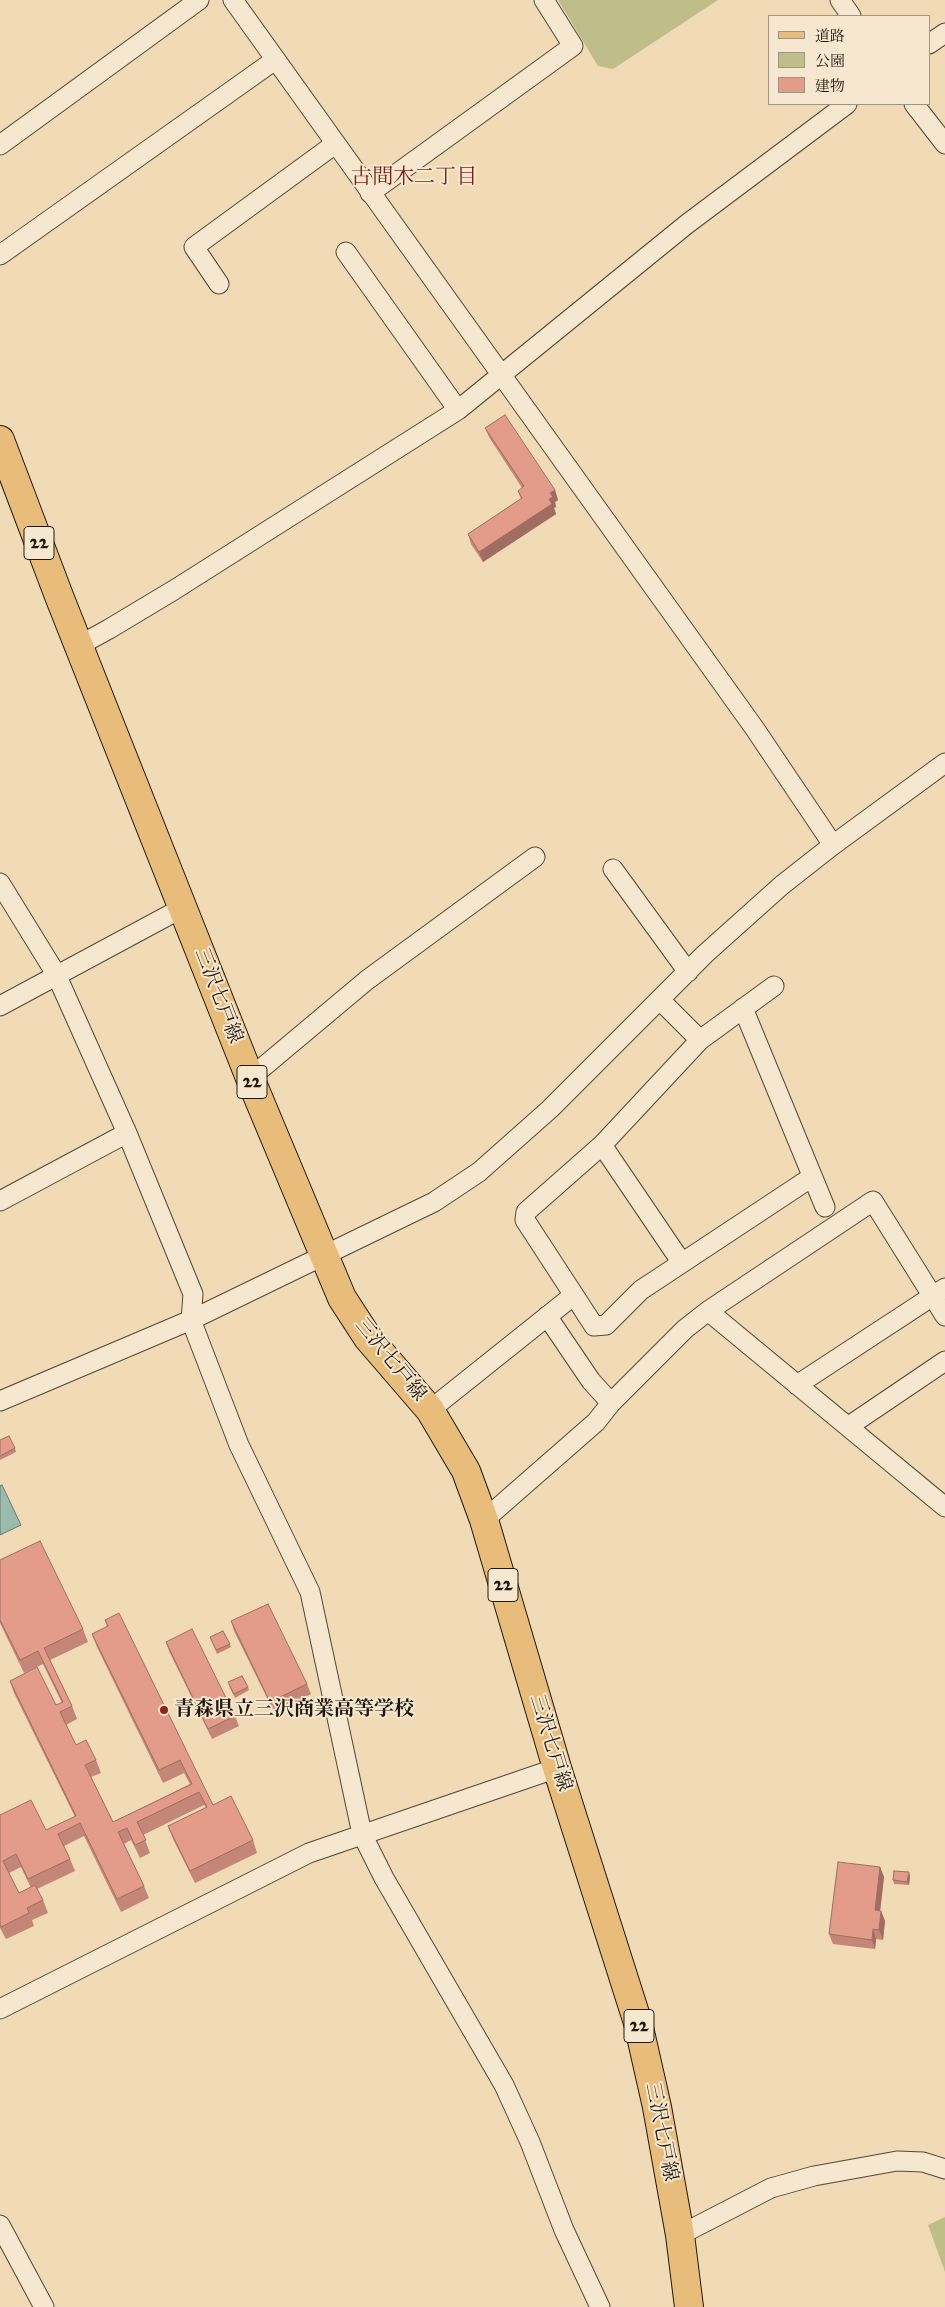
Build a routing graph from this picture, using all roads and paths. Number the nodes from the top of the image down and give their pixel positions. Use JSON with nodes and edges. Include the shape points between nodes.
{"nodes":[{"id":1,"x":199,"y":0,"type":"edge"},
{"id":2,"x":233,"y":0,"type":"edge"},
{"id":3,"x":544,"y":0,"type":"edge"},
{"id":4,"x":840,"y":0,"type":"edge"},
{"id":5,"x":850,"y":15,"type":"edge"},
{"id":6,"x":945,"y":33,"type":"edge"},
{"id":7,"x":930,"y":43,"type":"edge"},
{"id":8,"x":275,"y":60,"type":"junction"},
{"id":9,"x":847,"y":105,"type":"edge"},
{"id":10,"x":915,"y":105,"type":"edge"},
{"id":11,"x":335,"y":144,"type":"junction"},
{"id":12,"x":945,"y":144,"type":"edge"},
{"id":13,"x":0,"y":145,"type":"edge"},
{"id":14,"x":370,"y":193,"type":"junction"},
{"id":15,"x":346,"y":252,"type":"dead end"},
{"id":16,"x":0,"y":255,"type":"edge"},
{"id":17,"x":219,"y":284,"type":"dead end"},
{"id":18,"x":501,"y":377,"type":"junction"},
{"id":19,"x":458,"y":410,"type":"junction"},
{"id":20,"x":0,"y":440,"type":"edge"},
{"id":21,"x":80,"y":645,"type":"junction"},
{"id":22,"x":945,"y":763,"type":"edge"},
{"id":23,"x":832,"y":845,"type":"junction"},
{"id":24,"x":535,"y":857,"type":"dead end"},
{"id":25,"x":613,"y":869,"type":"dead end"},
{"id":26,"x":0,"y":882,"type":"edge"},
{"id":27,"x":184,"y":907,"type":"junction"},
{"id":28,"x":688,"y":972,"type":"junction"},
{"id":29,"x":56,"y":974,"type":"junction"},
{"id":30,"x":774,"y":986,"type":"dead end"},
{"id":31,"x":660,"y":1000,"type":"junction"},
{"id":32,"x":0,"y":1006,"type":"edge"},
{"id":33,"x":743,"y":1008,"type":"junction"},
{"id":34,"x":700,"y":1040,"type":"junction"},
{"id":35,"x":250,"y":1078,"type":"junction"},
{"id":36,"x":127,"y":1133,"type":"junction"},
{"id":37,"x":602,"y":1145,"type":"junction"},
{"id":38,"x":812,"y":1177,"type":"junction"},
{"id":39,"x":0,"y":1201,"type":"edge"},
{"id":40,"x":825,"y":1207,"type":"dead end"},
{"id":41,"x":324,"y":1256,"type":"junction"},
{"id":42,"x":682,"y":1263,"type":"junction"},
{"id":43,"x":938,"y":1292,"type":"edge"},
{"id":44,"x":574,"y":1295,"type":"junction"},
{"id":45,"x":708,"y":1311,"type":"junction"},
{"id":46,"x":547,"y":1316,"type":"junction"},
{"id":47,"x":945,"y":1316,"type":"edge"},
{"id":48,"x":191,"y":1320,"type":"junction"},
{"id":49,"x":945,"y":1361,"type":"edge"},
{"id":50,"x":797,"y":1384,"type":"junction"},
{"id":51,"x":0,"y":1401,"type":"edge"},
{"id":52,"x":611,"y":1403,"type":"junction"},
{"id":53,"x":430,"y":1410,"type":"junction"},
{"id":54,"x":849,"y":1426,"type":"junction"},
{"id":55,"x":945,"y":1506,"type":"edge"},
{"id":56,"x":484,"y":1520,"type":"junction"},
{"id":57,"x":558,"y":1768,"type":"junction"},
{"id":58,"x":362,"y":1834,"type":"junction"},
{"id":59,"x":0,"y":2010,"type":"edge"},
{"id":60,"x":945,"y":2169,"type":"edge"},
{"id":61,"x":0,"y":2225,"type":"edge"},
{"id":62,"x":680,"y":2236,"type":"junction"},
{"id":63,"x":44,"y":2307,"type":"edge"},
{"id":64,"x":600,"y":2307,"type":"edge"},
{"id":65,"x":689,"y":2307,"type":"edge"}],
"edges":[{"from":1,"to":13,"type":"street"},
{"from":2,"to":8,"type":"street"},
{"from":3,"to":14,"type":"street","via":[[573,46]]},
{"from":4,"to":5,"type":"street"},
{"from":6,"to":7,"type":"street"},
{"from":8,"to":11,"type":"street"},
{"from":8,"to":16,"type":"street"},
{"from":9,"to":18,"type":"street","via":[[687,224]]},
{"from":10,"to":12,"type":"street"},
{"from":11,"to":14,"type":"street"},
{"from":11,"to":17,"type":"street","via":[[194,247]]},
{"from":14,"to":18,"type":"street"},
{"from":15,"to":19,"type":"street"},
{"from":18,"to":19,"type":"street"},
{"from":18,"to":23,"type":"street","via":[[755,729]]},
{"from":19,"to":21,"type":"street","via":[[174,590]]},
{"from":20,"to":21,"type":"main road","name":"三沢七戸線","number":"22"},
{"from":21,"to":27,"type":"main road","name":"三沢七戸線","number":"22"},
{"from":22,"to":23,"type":"street"},
{"from":23,"to":28,"type":"street","via":[[782,885]]},
{"from":24,"to":35,"type":"street","via":[[366,980]]},
{"from":25,"to":28,"type":"street"},
{"from":26,"to":29,"type":"street"},
{"from":27,"to":29,"type":"street"},
{"from":27,"to":35,"type":"main road","name":"三沢七戸線","number":"22"},
{"from":28,"to":31,"type":"street"},
{"from":29,"to":32,"type":"street"},
{"from":29,"to":36,"type":"street"},
{"from":30,"to":33,"type":"street"},
{"from":31,"to":34,"type":"street"},
{"from":31,"to":41,"type":"street","via":[[550,1109],[479,1172],[434,1202]]},
{"from":33,"to":34,"type":"street"},
{"from":33,"to":38,"type":"street"},
{"from":34,"to":37,"type":"street"},
{"from":35,"to":41,"type":"main road","name":"三沢七戸線","number":"22"},
{"from":36,"to":39,"type":"street"},
{"from":36,"to":48,"type":"street","via":[[193,1294]]},
{"from":37,"to":42,"type":"street"},
{"from":37,"to":44,"type":"street","via":[[526,1212],[525,1220]]},
{"from":38,"to":40,"type":"street"},
{"from":38,"to":42,"type":"street"},
{"from":41,"to":48,"type":"street"},
{"from":41,"to":53,"type":"main road","name":"三沢七戸線","number":"22","via":[[342,1298],[368,1338]]},
{"from":42,"to":44,"type":"street","via":[[641,1290],[606,1325],[594,1326]]},
{"from":43,"to":45,"type":"street","via":[[873,1201]]},
{"from":43,"to":47,"type":"street"},
{"from":43,"to":50,"type":"street"},
{"from":44,"to":46,"type":"street"},
{"from":45,"to":50,"type":"street"},
{"from":45,"to":52,"type":"street","via":[[685,1329]]},
{"from":46,"to":52,"type":"street","via":[[591,1382]]},
{"from":46,"to":53,"type":"street"},
{"from":48,"to":51,"type":"street"},
{"from":48,"to":58,"type":"street","via":[[239,1445],[310,1592]]},
{"from":49,"to":54,"type":"street"},
{"from":50,"to":54,"type":"street"},
{"from":52,"to":56,"type":"street","via":[[596,1422]]},
{"from":53,"to":56,"type":"main road","name":"三沢七戸線","number":"22","via":[[466,1471]]},
{"from":54,"to":55,"type":"street"},
{"from":56,"to":57,"type":"main road","name":"三沢七戸線","number":"22"},
{"from":57,"to":58,"type":"street"},
{"from":57,"to":62,"type":"main road","name":"三沢七戸線","number":"22","via":[[644,2047]]},
{"from":58,"to":59,"type":"street","via":[[300,1857]]},
{"from":58,"to":64,"type":"street","via":[[384,1878],[504,2085]]},
{"from":60,"to":62,"type":"street","via":[[923,2162],[897,2161],[814,2176],[771,2188]]},
{"from":61,"to":63,"type":"street"},
{"from":62,"to":65,"type":"main road","name":"三沢七戸線","number":"22"}]}
